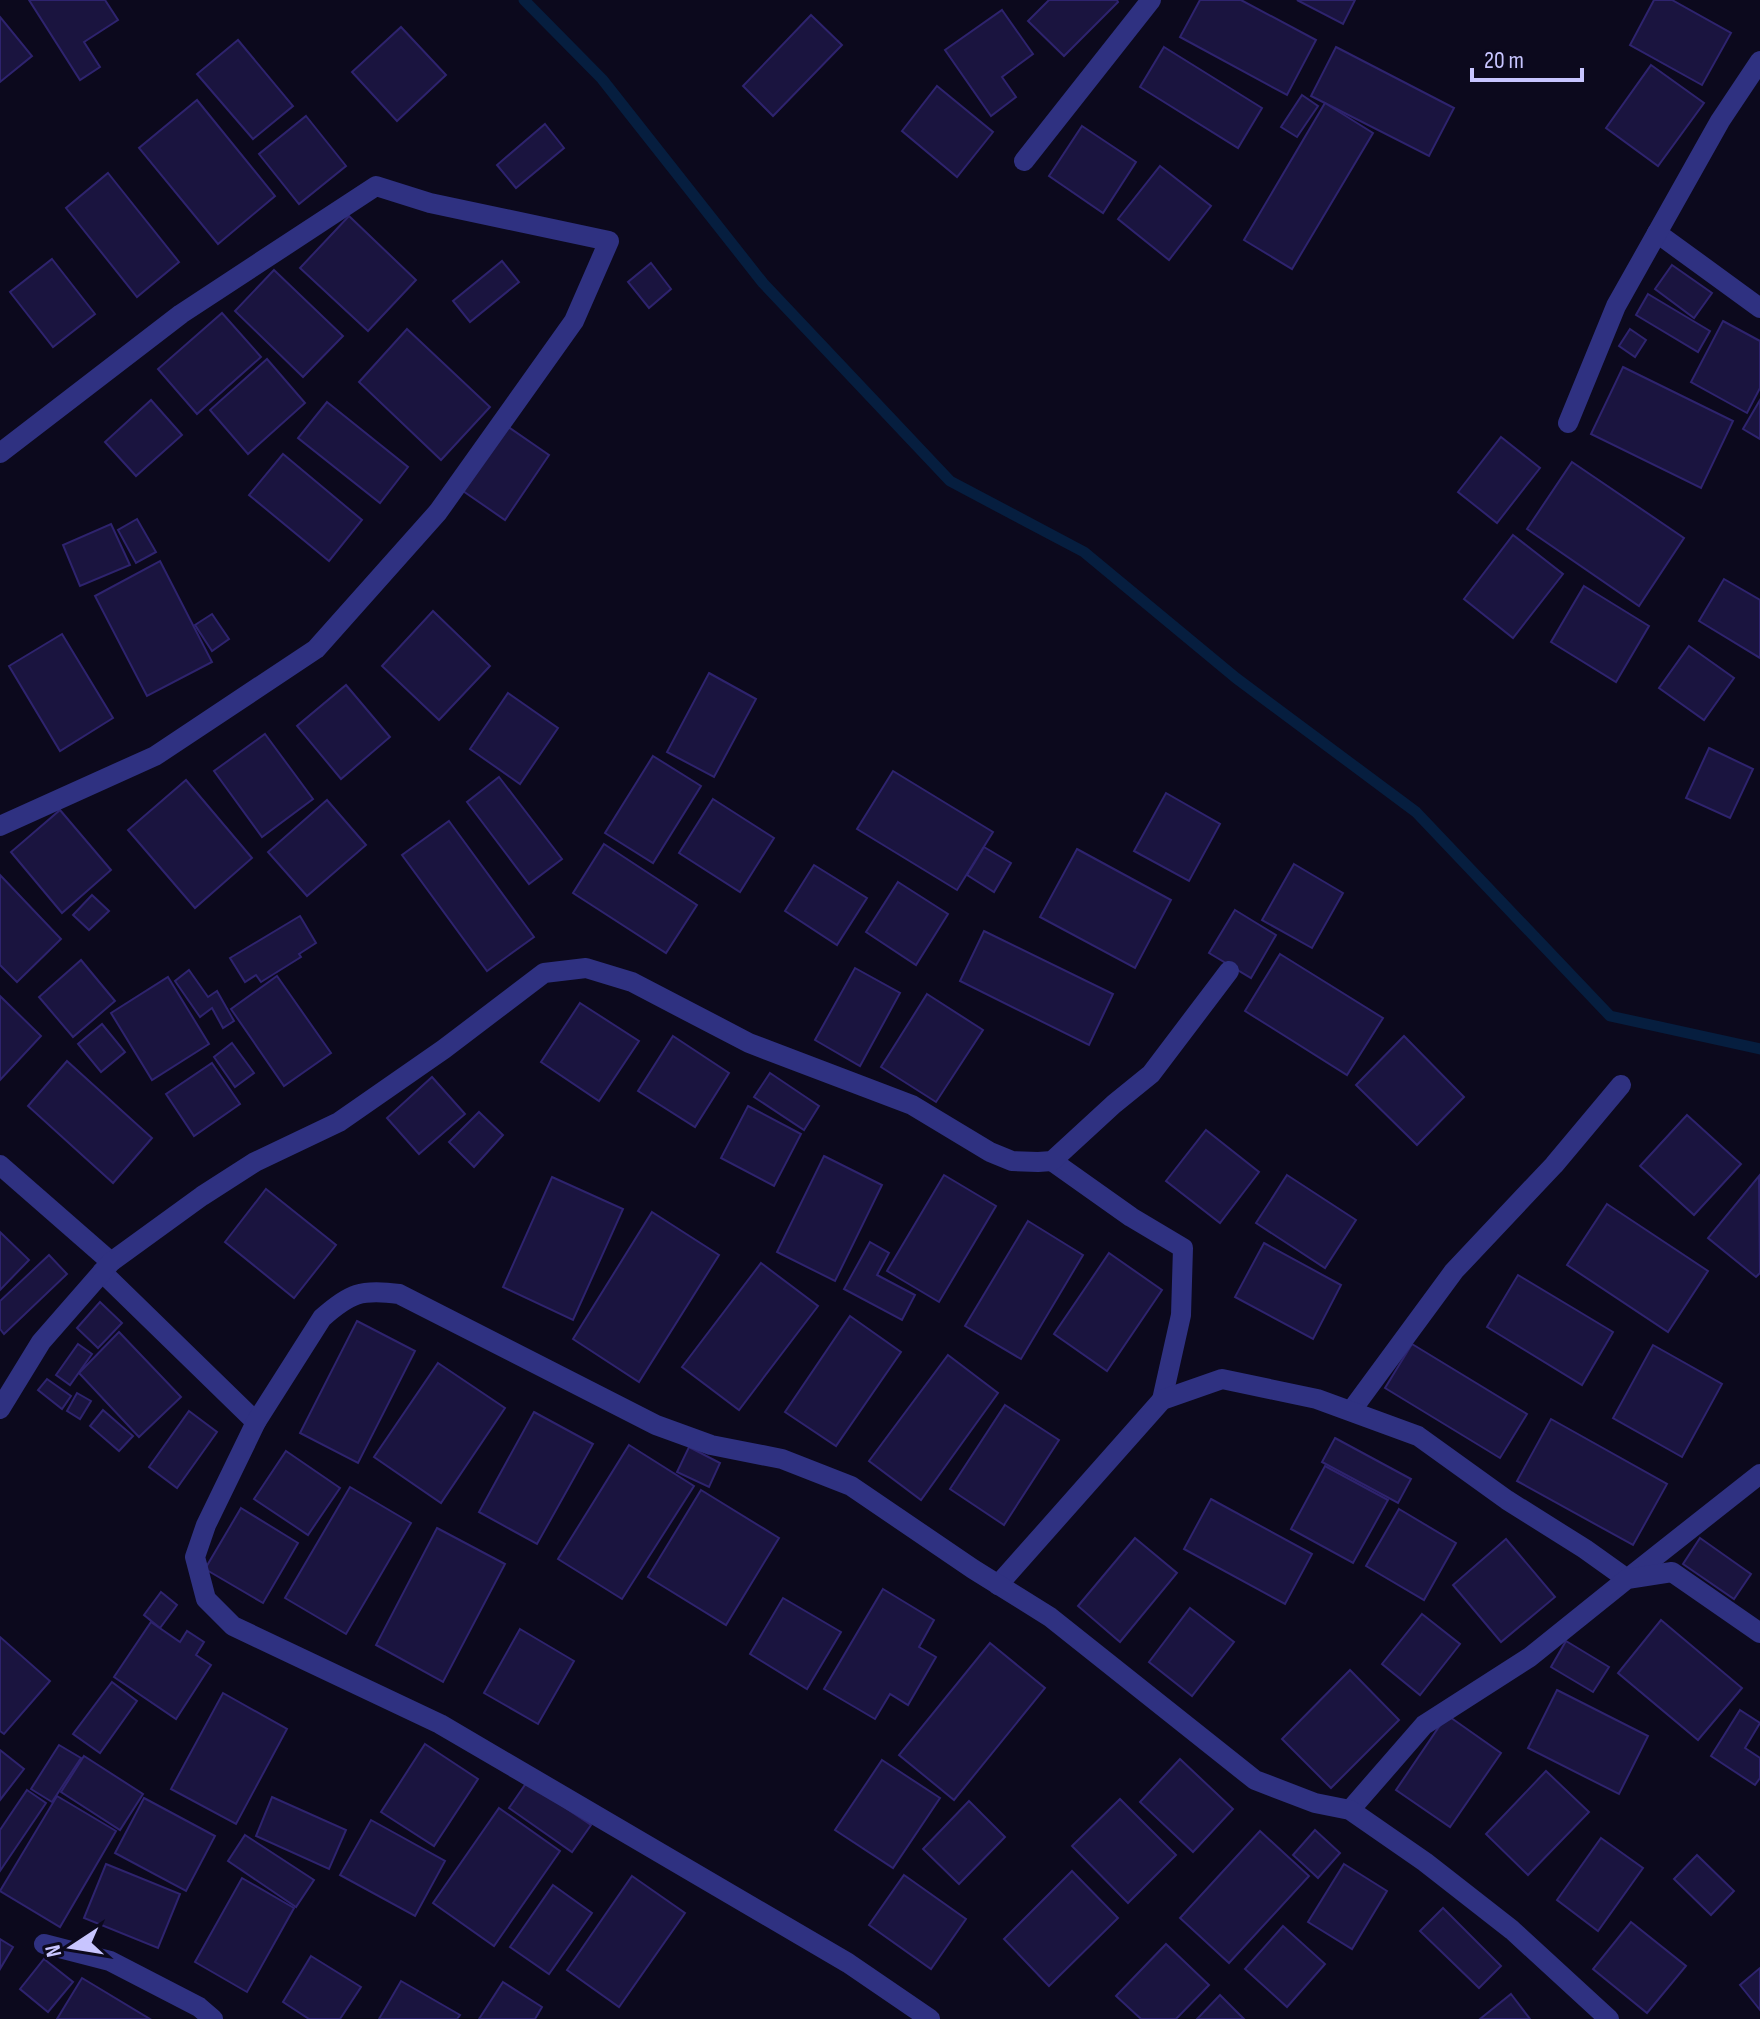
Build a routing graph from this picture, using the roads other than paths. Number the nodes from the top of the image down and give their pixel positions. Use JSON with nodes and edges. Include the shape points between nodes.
{"nodes":[{"id":1,"x":1151,"y":0,"type":"edge"},
{"id":2,"x":1760,"y":61,"type":"edge"},
{"id":3,"x":1024,"y":161,"type":"dead end"},
{"id":4,"x":1657,"y":233,"type":"junction"},
{"id":5,"x":1760,"y":308,"type":"edge"},
{"id":6,"x":1568,"y":423,"type":"dead end"},
{"id":7,"x":0,"y":453,"type":"edge"},
{"id":8,"x":0,"y":826,"type":"edge"},
{"id":9,"x":1229,"y":971,"type":"dead end"},
{"id":10,"x":1621,"y":1085,"type":"dead end"},
{"id":11,"x":1052,"y":1161,"type":"junction"},
{"id":12,"x":0,"y":1165,"type":"edge"},
{"id":13,"x":106,"y":1267,"type":"junction"},
{"id":14,"x":1162,"y":1400,"type":"junction"},
{"id":15,"x":0,"y":1409,"type":"edge"},
{"id":16,"x":1351,"y":1411,"type":"junction"},
{"id":17,"x":256,"y":1422,"type":"junction"},
{"id":18,"x":1760,"y":1474,"type":"edge"},
{"id":19,"x":1627,"y":1579,"type":"junction"},
{"id":20,"x":998,"y":1585,"type":"junction"},
{"id":21,"x":1760,"y":1633,"type":"edge"},
{"id":22,"x":1350,"y":1810,"type":"junction"},
{"id":23,"x":44,"y":1944,"type":"dead end"},
{"id":24,"x":926,"y":2016,"type":"edge"},
{"id":25,"x":213,"y":2019,"type":"edge"},
{"id":26,"x":901,"y":2019,"type":"edge"},
{"id":27,"x":1609,"y":2019,"type":"edge"}],
"edges":[{"from":1,"to":3,"type":"street"},
{"from":2,"to":4,"type":"street"},
{"from":4,"to":5,"type":"street"},
{"from":4,"to":6,"type":"street","via":[[1616,306]]},
{"from":7,"to":8,"type":"street","via":[[181,314],[376,186],[430,203],[609,241],[574,321],[438,512],[316,649],[155,756]]},
{"from":9,"to":11,"type":"street","via":[[1151,1074]]},
{"from":10,"to":16,"type":"street","via":[[1454,1271]]},
{"from":11,"to":13,"type":"street","via":[[1012,1161],[912,1105],[749,1043],[632,982],[586,968],[544,973],[339,1122],[255,1162]]},
{"from":11,"to":14,"type":"street","via":[[1183,1248],[1181,1315]]},
{"from":12,"to":13,"type":"street"},
{"from":13,"to":15,"type":"street","via":[[41,1342]]},
{"from":13,"to":17,"type":"street"},
{"from":14,"to":16,"type":"street","via":[[1222,1379]]},
{"from":14,"to":20,"type":"street"},
{"from":16,"to":19,"type":"street","via":[[1418,1436]]},
{"from":17,"to":20,"type":"street","via":[[322,1318],[356,1293],[399,1294],[656,1425],[711,1445],[782,1459],[851,1486]]},
{"from":17,"to":24,"type":"street","via":[[195,1557],[206,1599],[233,1626],[440,1724],[848,1963]]},
{"from":18,"to":19,"type":"street"},
{"from":19,"to":21,"type":"street","via":[[1672,1572]]},
{"from":19,"to":22,"type":"street","via":[[1530,1657],[1424,1725]]},
{"from":20,"to":22,"type":"street","via":[[1050,1617],[1255,1780]]},
{"from":22,"to":27,"type":"street","via":[[1512,1930]]},
{"from":23,"to":25,"type":"street","via":[[110,1961]]},
{"from":24,"to":26,"type":"street"}]}
